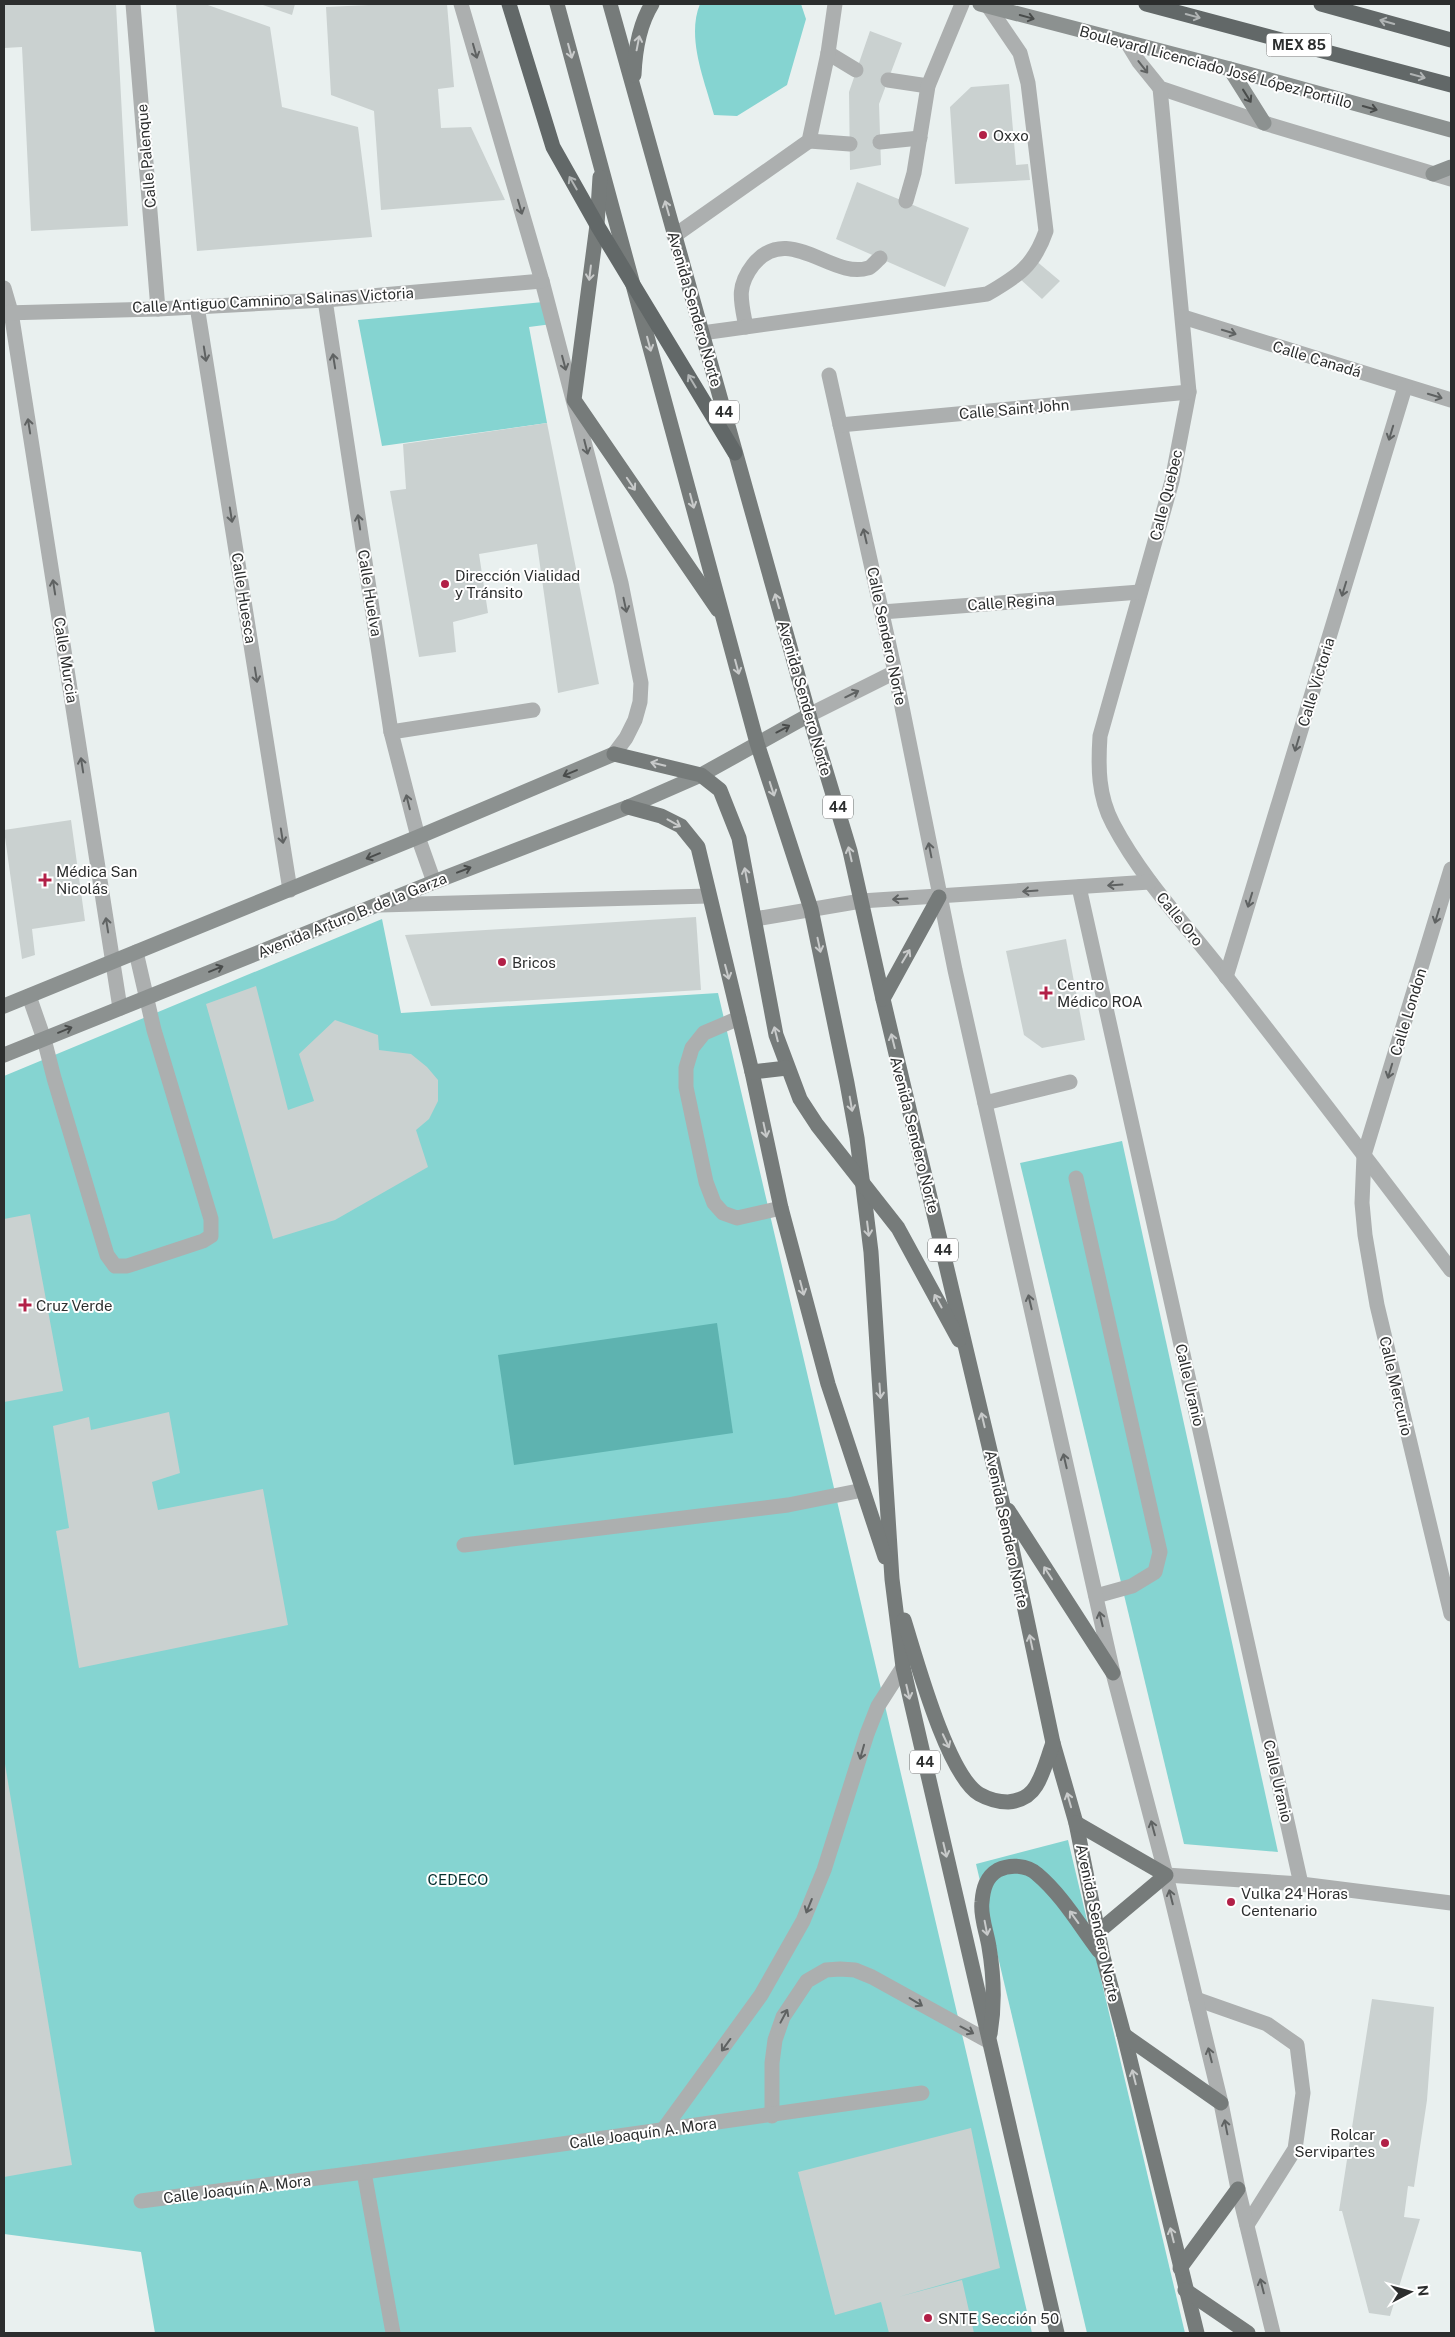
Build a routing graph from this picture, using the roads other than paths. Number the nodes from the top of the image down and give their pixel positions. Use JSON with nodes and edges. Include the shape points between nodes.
{"nodes":[{"id":1,"x":133,"y":4,"type":"edge"},
{"id":2,"x":461,"y":4,"type":"edge"},
{"id":3,"x":510,"y":4,"type":"edge"},
{"id":4,"x":557,"y":4,"type":"edge"},
{"id":5,"x":610,"y":4,"type":"edge"},
{"id":6,"x":652,"y":4,"type":"edge"},
{"id":7,"x":835,"y":4,"type":"edge"},
{"id":8,"x":962,"y":4,"type":"edge"},
{"id":9,"x":1146,"y":4,"type":"edge"},
{"id":10,"x":1321,"y":4,"type":"edge"},
{"id":11,"x":984,"y":5,"type":"edge"},
{"id":12,"x":1451,"y":40,"type":"edge"},
{"id":13,"x":1128,"y":44,"type":"junction"},
{"id":14,"x":828,"y":54,"type":"junction"},
{"id":15,"x":1230,"y":69,"type":"junction"},
{"id":16,"x":856,"y":70,"type":"dead end"},
{"id":17,"x":888,"y":80,"type":"dead end"},
{"id":18,"x":1451,"y":85,"type":"edge"},
{"id":19,"x":928,"y":86,"type":"junction"},
{"id":20,"x":1160,"y":88,"type":"junction"},
{"id":21,"x":639,"y":109,"type":"junction"},
{"id":22,"x":1264,"y":123,"type":"junction"},
{"id":23,"x":1451,"y":130,"type":"edge"},
{"id":24,"x":920,"y":138,"type":"junction"},
{"id":25,"x":809,"y":140,"type":"junction"},
{"id":26,"x":880,"y":142,"type":"dead end"},
{"id":27,"x":850,"y":144,"type":"dead end"},
{"id":28,"x":601,"y":166,"type":"junction"},
{"id":29,"x":1451,"y":168,"type":"edge"},
{"id":30,"x":1433,"y":174,"type":"junction"},
{"id":31,"x":1451,"y":179,"type":"edge"},
{"id":32,"x":906,"y":201,"type":"dead end"},
{"id":33,"x":597,"y":225,"type":"junction"},
{"id":34,"x":674,"y":236,"type":"junction"},
{"id":35,"x":880,"y":258,"type":"dead end"},
{"id":36,"x":632,"y":280,"type":"junction"},
{"id":37,"x":542,"y":281,"type":"junction"},
{"id":38,"x":4,"y":288,"type":"edge"},
{"id":39,"x":325,"y":300,"type":"junction"},
{"id":40,"x":197,"y":306,"type":"junction"},
{"id":41,"x":158,"y":309,"type":"junction"},
{"id":42,"x":7,"y":312,"type":"edge"},
{"id":43,"x":1183,"y":317,"type":"junction"},
{"id":44,"x":746,"y":327,"type":"junction"},
{"id":45,"x":702,"y":333,"type":"junction"},
{"id":46,"x":829,"y":375,"type":"dead end"},
{"id":47,"x":1405,"y":387,"type":"junction"},
{"id":48,"x":1189,"y":392,"type":"junction"},
{"id":49,"x":574,"y":400,"type":"junction"},
{"id":50,"x":1451,"y":400,"type":"edge"},
{"id":51,"x":840,"y":425,"type":"junction"},
{"id":52,"x":735,"y":452,"type":"junction"},
{"id":53,"x":1140,"y":592,"type":"junction"},
{"id":54,"x":882,"y":612,"type":"junction"},
{"id":55,"x":724,"y":620,"type":"junction"},
{"id":56,"x":895,"y":672,"type":"junction"},
{"id":57,"x":533,"y":710,"type":"dead end"},
{"id":58,"x":809,"y":715,"type":"junction"},
{"id":59,"x":391,"y":732,"type":"junction"},
{"id":60,"x":757,"y":743,"type":"junction"},
{"id":61,"x":614,"y":754,"type":"junction"},
{"id":62,"x":701,"y":775,"type":"junction"},
{"id":63,"x":628,"y":807,"type":"junction"},
{"id":64,"x":418,"y":837,"type":"junction"},
{"id":65,"x":1451,"y":869,"type":"edge"},
{"id":66,"x":434,"y":882,"type":"junction"},
{"id":67,"x":1150,"y":882,"type":"junction"},
{"id":68,"x":1079,"y":887,"type":"junction"},
{"id":69,"x":290,"y":890,"type":"junction"},
{"id":70,"x":709,"y":896,"type":"junction"},
{"id":71,"x":939,"y":897,"type":"junction"},
{"id":72,"x":861,"y":901,"type":"junction"},
{"id":73,"x":376,"y":905,"type":"junction"},
{"id":74,"x":811,"y":909,"type":"junction"},
{"id":75,"x":755,"y":918,"type":"junction"},
{"id":76,"x":136,"y":952,"type":"junction"},
{"id":77,"x":113,"y":962,"type":"junction"},
{"id":78,"x":1226,"y":977,"type":"junction"},
{"id":79,"x":29,"y":996,"type":"junction"},
{"id":80,"x":146,"y":998,"type":"junction"},
{"id":81,"x":883,"y":999,"type":"junction"},
{"id":82,"x":4,"y":1006,"type":"edge"},
{"id":83,"x":120,"y":1008,"type":"junction"},
{"id":84,"x":739,"y":1018,"type":"junction"},
{"id":85,"x":44,"y":1038,"type":"junction"},
{"id":86,"x":4,"y":1055,"type":"edge"},
{"id":87,"x":787,"y":1068,"type":"junction"},
{"id":88,"x":752,"y":1072,"type":"junction"},
{"id":89,"x":1070,"y":1082,"type":"dead end"},
{"id":90,"x":985,"y":1103,"type":"junction"},
{"id":91,"x":1364,"y":1155,"type":"junction"},
{"id":92,"x":1076,"y":1178,"type":"dead end"},
{"id":93,"x":862,"y":1180,"type":"junction"},
{"id":94,"x":781,"y":1208,"type":"junction"},
{"id":95,"x":1451,"y":1270,"type":"edge"},
{"id":96,"x":970,"y":1359,"type":"junction"},
{"id":97,"x":863,"y":1490,"type":"junction"},
{"id":98,"x":1002,"y":1502,"type":"junction"},
{"id":99,"x":464,"y":1545,"type":"dead end"},
{"id":100,"x":892,"y":1579,"type":"junction"},
{"id":101,"x":1096,"y":1596,"type":"junction"},
{"id":102,"x":1451,"y":1614,"type":"edge"},
{"id":103,"x":903,"y":1667,"type":"junction"},
{"id":104,"x":1113,"y":1673,"type":"junction"},
{"id":105,"x":1053,"y":1743,"type":"junction"},
{"id":106,"x":1076,"y":1823,"type":"junction"},
{"id":107,"x":1166,"y":1875,"type":"junction"},
{"id":108,"x":1301,"y":1884,"type":"junction"},
{"id":109,"x":1451,"y":1903,"type":"edge"},
{"id":110,"x":1098,"y":1932,"type":"junction"},
{"id":111,"x":1103,"y":1957,"type":"junction"},
{"id":112,"x":1196,"y":1998,"type":"junction"},
{"id":113,"x":1124,"y":2035,"type":"junction"},
{"id":114,"x":988,"y":2041,"type":"junction"},
{"id":115,"x":922,"y":2093,"type":"dead end"},
{"id":116,"x":1221,"y":2103,"type":"junction"},
{"id":117,"x":772,"y":2116,"type":"junction"},
{"id":118,"x":663,"y":2130,"type":"junction"},
{"id":119,"x":364,"y":2172,"type":"junction"},
{"id":120,"x":1238,"y":2189,"type":"junction"},
{"id":121,"x":140,"y":2201,"type":"dead end"},
{"id":122,"x":1247,"y":2225,"type":"junction"},
{"id":123,"x":1180,"y":2268,"type":"junction"},
{"id":124,"x":1185,"y":2290,"type":"junction"},
{"id":125,"x":393,"y":2333,"type":"edge"},
{"id":126,"x":1057,"y":2333,"type":"edge"},
{"id":127,"x":1197,"y":2333,"type":"edge"},
{"id":128,"x":1248,"y":2333,"type":"edge"},
{"id":129,"x":1273,"y":2333,"type":"edge"}],
"edges":[{"from":1,"to":41,"type":"street","name":"Calle Palenque"},
{"from":2,"to":37,"type":"street","one_way":true},
{"from":33,"to":3,"type":"highway","one_way":true,"via":[[553,147]]},
{"from":4,"to":28,"type":"main road","number":"44","one_way":true},
{"from":5,"to":21,"type":"main road","name":"Avenida Sendero Norte","number":"44"},
{"from":21,"to":6,"type":"main road","one_way":true,"via":[[634,59],[639,34]]},
{"from":7,"to":14,"type":"street"},
{"from":8,"to":19,"type":"street"},
{"from":9,"to":18,"type":"highway","number":"MEX 85","one_way":true},
{"from":12,"to":10,"type":"highway","one_way":true},
{"from":11,"to":13,"type":"street","name":"Boulevard Licenciado José López Portillo","one_way":true},
{"from":11,"to":44,"type":"street","via":[[1020,53],[1028,83],[1046,216],[1046,231],[1039,252],[1013,278],[987,294]]},
{"from":13,"to":15,"type":"street","name":"Boulevard Licenciado José López Portillo"},
{"from":13,"to":20,"type":"street","one_way":true},
{"from":14,"to":16,"type":"street"},
{"from":14,"to":25,"type":"street"},
{"from":15,"to":22,"type":"street","one_way":true},
{"from":15,"to":23,"type":"street","name":"Boulevard Licenciado José López Portillo","one_way":true},
{"from":17,"to":19,"type":"street"},
{"from":19,"to":24,"type":"street"},
{"from":20,"to":22,"type":"street"},
{"from":20,"to":43,"type":"street","name":"Calle Quebec"},
{"from":34,"to":21,"type":"main road","name":"Avenida Sendero Norte","number":"44","one_way":true},
{"from":22,"to":30,"type":"street"},
{"from":24,"to":26,"type":"street"},
{"from":24,"to":32,"type":"street"},
{"from":25,"to":27,"type":"street"},
{"from":25,"to":34,"type":"street"},
{"from":28,"to":33,"type":"main road"},
{"from":28,"to":36,"type":"main road","number":"44"},
{"from":29,"to":30,"type":"street"},
{"from":30,"to":31,"type":"street"},
{"from":33,"to":36,"type":"highway"},
{"from":33,"to":49,"type":"main road","one_way":true},
{"from":34,"to":45,"type":"main road","name":"Avenida Sendero Norte","number":"44"},
{"from":35,"to":44,"type":"street","via":[[870,268],[856,270],[798,250],[776,249],[762,256],[744,277],[740,296]]},
{"from":52,"to":36,"type":"highway","one_way":true},
{"from":36,"to":55,"type":"main road","number":"44","one_way":true},
{"from":37,"to":39,"type":"street","name":"Calle Antiguo Camnino a Salinas Victoria"},
{"from":37,"to":49,"type":"street","one_way":true},
{"from":38,"to":42,"type":"street","name":"Calle Murcia"},
{"from":39,"to":40,"type":"street","name":"Calle Antiguo Camnino a Salinas Victoria"},
{"from":59,"to":39,"type":"street","name":"Calle Huelva","one_way":true},
{"from":40,"to":41,"type":"street","name":"Calle Antiguo Camnino a Salinas Victoria"},
{"from":40,"to":69,"type":"street","name":"Calle Huesca","one_way":true},
{"from":41,"to":42,"type":"street","name":"Calle Antiguo Camnino a Salinas Victoria"},
{"from":77,"to":42,"type":"street","name":"Calle Murcia","one_way":true},
{"from":43,"to":47,"type":"street","name":"Calle Canadá","one_way":true},
{"from":43,"to":48,"type":"street","name":"Calle Quebec"},
{"from":44,"to":45,"type":"street"},
{"from":45,"to":52,"type":"main road","name":"Avenida Sendero Norte","number":"44"},
{"from":46,"to":51,"type":"street","name":"Calle Sendero Norte"},
{"from":47,"to":50,"type":"street","name":"Calle Canadá","one_way":true},
{"from":47,"to":78,"type":"street","name":"Calle Victoria","one_way":true},
{"from":48,"to":51,"type":"street","name":"Calle Saint John"},
{"from":48,"to":53,"type":"street","name":"Calle Quebec","via":[[1172,481]]},
{"from":49,"to":55,"type":"main road","one_way":true},
{"from":49,"to":61,"type":"street","one_way":true,"via":[[621,583],[642,683],[635,720]]},
{"from":54,"to":51,"type":"street","name":"Calle Sendero Norte","one_way":true},
{"from":58,"to":52,"type":"main road","name":"Avenida Sendero Norte","number":"44","one_way":true},
{"from":53,"to":54,"type":"street","name":"Calle Regina"},
{"from":53,"to":67,"type":"street","name":"Calle Quebec","via":[[1100,736],[1098,770],[1100,790],[1112,824]]},
{"from":54,"to":56,"type":"street","name":"Calle Sendero Norte"},
{"from":55,"to":60,"type":"main road","number":"44","one_way":true},
{"from":58,"to":56,"type":"street","one_way":true},
{"from":71,"to":56,"type":"street","name":"Calle Sendero Norte","one_way":true},
{"from":57,"to":59,"type":"street"},
{"from":60,"to":58,"type":"street","one_way":true},
{"from":72,"to":58,"type":"main road","name":"Avenida Sendero Norte","number":"44","one_way":true,"via":[[840,814]]},
{"from":64,"to":59,"type":"street","name":"Calle Huelva","one_way":true},
{"from":60,"to":62,"type":"street","name":"Avenida Arturo B. de la Garza"},
{"from":60,"to":74,"type":"main road","number":"44","one_way":true},
{"from":62,"to":61,"type":"main road","one_way":true},
{"from":61,"to":64,"type":"street","one_way":true},
{"from":62,"to":63,"type":"street","name":"Avenida Arturo B. de la Garza"},
{"from":75,"to":62,"type":"main road","one_way":true,"via":[[739,838],[720,790]]},
{"from":66,"to":63,"type":"street","name":"Avenida Arturo B. de la Garza","one_way":true},
{"from":63,"to":70,"type":"main road","one_way":true,"via":[[661,816],[681,826],[698,847]]},
{"from":64,"to":66,"type":"street","name":"Calle Huelva"},
{"from":64,"to":69,"type":"street","one_way":true},
{"from":65,"to":91,"type":"street","name":"Calle London","one_way":true},
{"from":66,"to":73,"type":"street","name":"Avenida Arturo B. de la Garza"},
{"from":67,"to":68,"type":"street","name":"Calle Oro","one_way":true},
{"from":67,"to":78,"type":"street","name":"Calle Oro"},
{"from":68,"to":71,"type":"street","name":"Calle Oro","one_way":true},
{"from":68,"to":108,"type":"street","name":"Calle Uranio"},
{"from":69,"to":76,"type":"street"},
{"from":70,"to":73,"type":"street"},
{"from":70,"to":84,"type":"main road","one_way":true},
{"from":71,"to":72,"type":"street","name":"Calle Oro","one_way":true},
{"from":81,"to":71,"type":"main road","one_way":true},
{"from":71,"to":90,"type":"street"},
{"from":72,"to":74,"type":"street","name":"Calle Oro"},
{"from":72,"to":81,"type":"main road","name":"Avenida Sendero Norte","number":"44"},
{"from":80,"to":73,"type":"street","name":"Avenida Arturo B. de la Garza","one_way":true},
{"from":74,"to":75,"type":"street","name":"Calle Oro"},
{"from":74,"to":93,"type":"main road","number":"44","one_way":true,"via":[[847,1083]]},
{"from":87,"to":75,"type":"main road","one_way":true,"via":[[776,1035]]},
{"from":76,"to":77,"type":"street"},
{"from":76,"to":80,"type":"street"},
{"from":77,"to":79,"type":"street"},
{"from":77,"to":83,"type":"street","name":"Calle Murcia"},
{"from":78,"to":91,"type":"street","name":"Calle Oro"},
{"from":79,"to":82,"type":"street"},
{"from":79,"to":85,"type":"street"},
{"from":80,"to":83,"type":"street","name":"Avenida Arturo B. de la Garza"},
{"from":80,"to":85,"type":"street","via":[[211,1219],[211,1236],[203,1241],[127,1266],[115,1266],[107,1255]]},
{"from":96,"to":81,"type":"main road","name":"Avenida Sendero Norte","number":"44","one_way":true},
{"from":85,"to":83,"type":"street","name":"Avenida Arturo B. de la Garza","one_way":true},
{"from":84,"to":88,"type":"main road"},
{"from":84,"to":94,"type":"street","via":[[704,1033],[692,1048],[686,1068],[686,1087],[706,1182],[714,1203],[723,1213],[737,1218]]},
{"from":85,"to":86,"type":"street","name":"Avenida Arturo B. de la Garza"},
{"from":87,"to":88,"type":"main road"},
{"from":87,"to":93,"type":"main road","via":[[800,1099],[817,1125]]},
{"from":88,"to":94,"type":"main road","one_way":true},
{"from":89,"to":90,"type":"street"},
{"from":101,"to":90,"type":"street","one_way":true},
{"from":91,"to":95,"type":"street","name":"Calle Oro"},
{"from":91,"to":102,"type":"street","name":"Calle Mercurio","via":[[1362,1203],[1377,1304]]},
{"from":92,"to":101,"type":"street","via":[[1160,1552],[1155,1572],[1132,1586]]},
{"from":96,"to":93,"type":"main road","one_way":true,"via":[[898,1228]]},
{"from":93,"to":100,"type":"main road","number":"44","one_way":true,"via":[[871,1252]]},
{"from":94,"to":97,"type":"main road","one_way":true,"via":[[828,1384]]},
{"from":98,"to":96,"type":"main road","name":"Avenida Sendero Norte","number":"44","one_way":true},
{"from":97,"to":99,"type":"street","via":[[788,1505]]},
{"from":97,"to":100,"type":"main road"},
{"from":104,"to":98,"type":"main road","one_way":true},
{"from":105,"to":98,"type":"main road","name":"Avenida Sendero Norte","number":"44","one_way":true},
{"from":100,"to":103,"type":"main road","number":"44"},
{"from":100,"to":105,"type":"main road","one_way":true,"via":[[925,1691],[940,1729],[964,1778],[978,1793],[999,1802],[1015,1802],[1027,1796],[1036,1786]]},
{"from":104,"to":101,"type":"street","one_way":true},
{"from":103,"to":114,"type":"main road","number":"44","one_way":true},
{"from":103,"to":118,"type":"street","one_way":true,"via":[[878,1706],[824,1870],[803,1921],[761,1995]]},
{"from":107,"to":104,"type":"street","one_way":true},
{"from":106,"to":105,"type":"main road","name":"Avenida Sendero Norte","number":"44","one_way":true},
{"from":106,"to":107,"type":"main road"},
{"from":106,"to":110,"type":"main road","name":"Avenida Sendero Norte","number":"44"},
{"from":107,"to":108,"type":"street"},
{"from":107,"to":110,"type":"main road"},
{"from":112,"to":107,"type":"street","one_way":true},
{"from":108,"to":109,"type":"street"},
{"from":110,"to":111,"type":"main road","name":"Avenida Sendero Norte","number":"44"},
{"from":111,"to":113,"type":"main road","name":"Avenida Sendero Norte","number":"44"},
{"from":111,"to":114,"type":"main road","one_way":true,"via":[[1064,1903],[1036,1873],[1020,1867],[1005,1867],[991,1874],[984,1886],[981,1904],[992,1970],[993,2014]]},
{"from":116,"to":112,"type":"street","one_way":true},
{"from":112,"to":122,"type":"street","via":[[1267,2024],[1297,2045],[1303,2093],[1296,2149]]},
{"from":113,"to":116,"type":"main road"},
{"from":123,"to":113,"type":"main road","name":"Avenida Sendero Norte","number":"44","one_way":true},
{"from":117,"to":114,"type":"street","one_way":true,"via":[[772,2063],[775,2040],[783,2018],[807,1981],[826,1970],[855,1970],[872,1977]]},
{"from":114,"to":126,"type":"main road","number":"44"},
{"from":115,"to":117,"type":"street","name":"Calle Joaquín A. Mora"},
{"from":120,"to":116,"type":"street","one_way":true},
{"from":117,"to":118,"type":"street","name":"Calle Joaquín A. Mora"},
{"from":118,"to":119,"type":"street","name":"Calle Joaquín A. Mora"},
{"from":119,"to":121,"type":"street","name":"Calle Joaquín A. Mora"},
{"from":119,"to":125,"type":"street"},
{"from":120,"to":122,"type":"street"},
{"from":120,"to":123,"type":"main road"},
{"from":129,"to":122,"type":"street","one_way":true},
{"from":123,"to":124,"type":"main road","name":"Avenida Sendero Norte","number":"44"},
{"from":124,"to":127,"type":"main road","name":"Avenida Sendero Norte","number":"44"},
{"from":124,"to":128,"type":"main road"}]}
